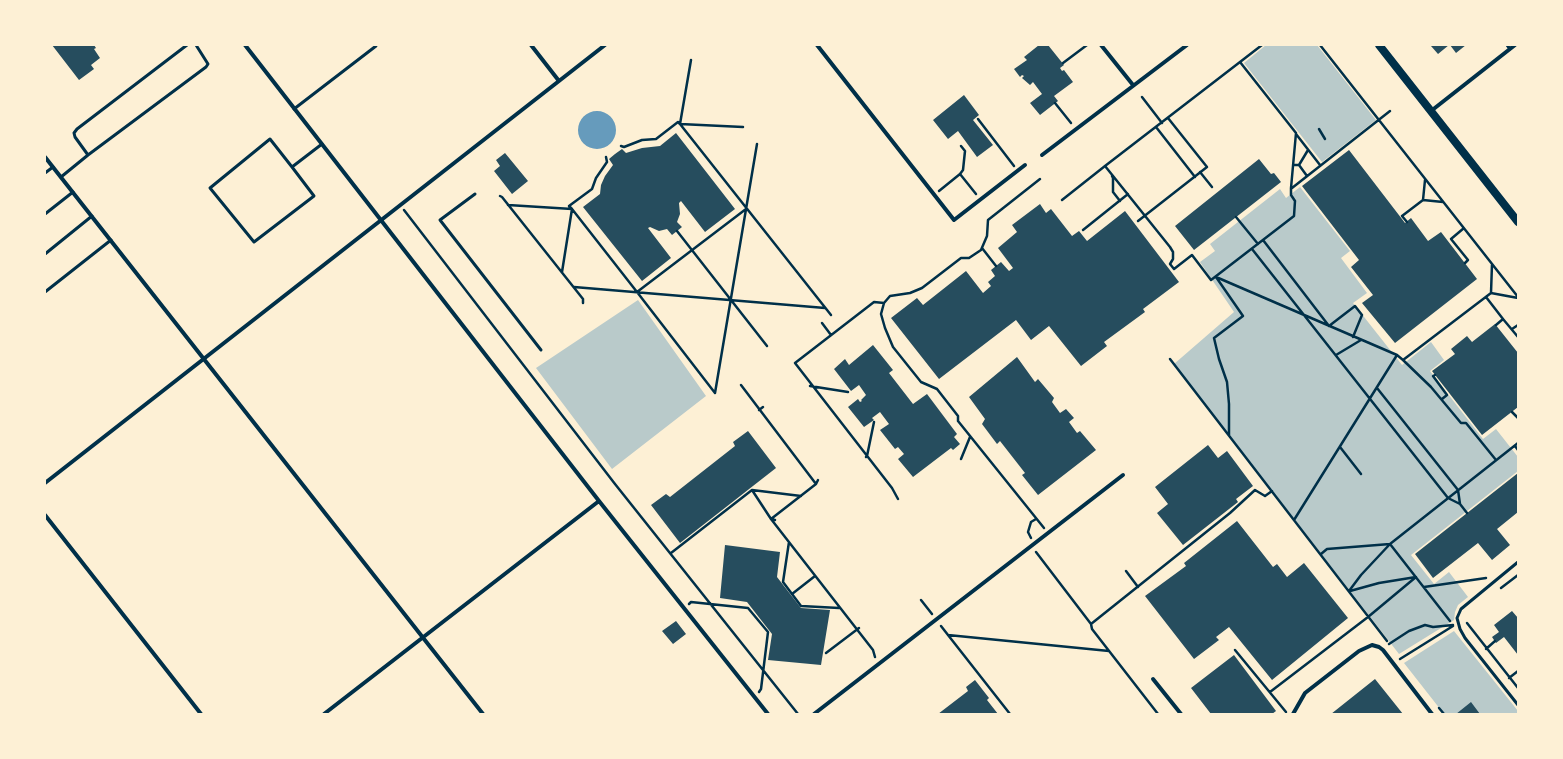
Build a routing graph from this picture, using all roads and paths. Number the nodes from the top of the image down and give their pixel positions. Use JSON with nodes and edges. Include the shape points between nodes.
{"nodes":[{"id":1,"x":187,"y":45,"type":"edge"},
{"id":2,"x":196,"y":45,"type":"edge"},
{"id":3,"x":245,"y":45,"type":"edge"},
{"id":4,"x":531,"y":45,"type":"edge"},
{"id":5,"x":605,"y":45,"type":"edge"},
{"id":6,"x":817,"y":45,"type":"edge"},
{"id":7,"x":1087,"y":45,"type":"edge"},
{"id":8,"x":1101,"y":45,"type":"edge"},
{"id":9,"x":1187,"y":45,"type":"edge"},
{"id":10,"x":1262,"y":45,"type":"edge"},
{"id":11,"x":1320,"y":45,"type":"edge"},
{"id":12,"x":1379,"y":45,"type":"edge"},
{"id":13,"x":1515,"y":45,"type":"edge"},
{"id":14,"x":376,"y":46,"type":"edge"},
{"id":15,"x":1508,"y":47,"type":"edge"},
{"id":16,"x":691,"y":60,"type":"dead end"},
{"id":17,"x":1240,"y":62,"type":"junction"},
{"id":18,"x":1063,"y":64,"type":"dead end"},
{"id":19,"x":559,"y":81,"type":"junction"},
{"id":20,"x":1133,"y":85,"type":"junction"},
{"id":21,"x":1142,"y":97,"type":"dead end"},
{"id":22,"x":1055,"y":103,"type":"dead end"},
{"id":23,"x":294,"y":108,"type":"junction"},
{"id":24,"x":1390,"y":111,"type":"dead end"},
{"id":25,"x":1431,"y":111,"type":"junction"},
{"id":26,"x":1168,"y":118,"type":"junction"},
{"id":27,"x":978,"y":119,"type":"dead end"},
{"id":28,"x":1379,"y":120,"type":"junction"},
{"id":29,"x":1162,"y":122,"type":"junction"},
{"id":30,"x":1071,"y":123,"type":"dead end"},
{"id":31,"x":680,"y":124,"type":"junction"},
{"id":32,"x":743,"y":127,"type":"dead end"},
{"id":33,"x":1156,"y":127,"type":"junction"},
{"id":34,"x":1319,"y":129,"type":"dead end"},
{"id":35,"x":1296,"y":133,"type":"junction"},
{"id":36,"x":1325,"y":139,"type":"dead end"},
{"id":37,"x":322,"y":144,"type":"junction"},
{"id":38,"x":757,"y":144,"type":"dead end"},
{"id":39,"x":621,"y":146,"type":"dead end"},
{"id":40,"x":961,"y":146,"type":"dead end"},
{"id":41,"x":1308,"y":150,"type":"junction"},
{"id":42,"x":88,"y":155,"type":"junction"},
{"id":43,"x":1042,"y":155,"type":"dead end"},
{"id":44,"x":45,"y":156,"type":"edge"},
{"id":45,"x":606,"y":157,"type":"dead end"},
{"id":46,"x":1321,"y":163,"type":"junction"},
{"id":47,"x":1026,"y":165,"type":"dead end"},
{"id":48,"x":1293,"y":165,"type":"junction"},
{"id":49,"x":1299,"y":165,"type":"junction"},
{"id":50,"x":1105,"y":166,"type":"junction"},
{"id":51,"x":53,"y":167,"type":"junction"},
{"id":52,"x":292,"y":167,"type":"junction"},
{"id":53,"x":1018,"y":171,"type":"junction"},
{"id":54,"x":1200,"y":172,"type":"junction"},
{"id":55,"x":45,"y":173,"type":"edge"},
{"id":56,"x":960,"y":174,"type":"junction"},
{"id":57,"x":1307,"y":176,"type":"junction"},
{"id":58,"x":61,"y":177,"type":"junction"},
{"id":59,"x":1195,"y":177,"type":"junction"},
{"id":60,"x":1425,"y":179,"type":"junction"},
{"id":61,"x":1038,"y":180,"type":"dead end"},
{"id":62,"x":1212,"y":187,"type":"dead end"},
{"id":63,"x":1291,"y":188,"type":"junction"},
{"id":64,"x":73,"y":192,"type":"junction"},
{"id":65,"x":475,"y":194,"type":"dead end"},
{"id":66,"x":1128,"y":194,"type":"junction"},
{"id":67,"x":934,"y":195,"type":"junction"},
{"id":68,"x":500,"y":196,"type":"dead end"},
{"id":69,"x":980,"y":199,"type":"junction"},
{"id":70,"x":1062,"y":200,"type":"dead end"},
{"id":71,"x":1423,"y":200,"type":"junction"},
{"id":72,"x":1120,"y":201,"type":"junction"},
{"id":73,"x":1443,"y":202,"type":"junction"},
{"id":74,"x":508,"y":205,"type":"junction"},
{"id":75,"x":400,"y":206,"type":"junction"},
{"id":76,"x":572,"y":209,"type":"junction"},
{"id":77,"x":746,"y":209,"type":"junction"},
{"id":78,"x":45,"y":214,"type":"edge"},
{"id":79,"x":92,"y":216,"type":"junction"},
{"id":80,"x":1146,"y":216,"type":"junction"},
{"id":81,"x":1236,"y":217,"type":"dead end"},
{"id":82,"x":381,"y":221,"type":"junction"},
{"id":83,"x":1138,"y":221,"type":"dead end"},
{"id":84,"x":1407,"y":222,"type":"dead end"},
{"id":85,"x":1518,"y":222,"type":"edge"},
{"id":86,"x":1464,"y":228,"type":"junction"},
{"id":87,"x":1083,"y":230,"type":"dead end"},
{"id":88,"x":676,"y":231,"type":"dead end"},
{"id":89,"x":111,"y":240,"type":"junction"},
{"id":90,"x":1264,"y":240,"type":"junction"},
{"id":91,"x":1258,"y":244,"type":"junction"},
{"id":92,"x":982,"y":248,"type":"junction"},
{"id":93,"x":1252,"y":249,"type":"junction"},
{"id":94,"x":692,"y":251,"type":"junction"},
{"id":95,"x":45,"y":254,"type":"edge"},
{"id":96,"x":1464,"y":263,"type":"dead end"},
{"id":97,"x":1492,"y":264,"type":"junction"},
{"id":98,"x":996,"y":266,"type":"dead end"},
{"id":99,"x":562,"y":273,"type":"junction"},
{"id":100,"x":1216,"y":277,"type":"junction"},
{"id":101,"x":574,"y":288,"type":"junction"},
{"id":102,"x":45,"y":292,"type":"edge"},
{"id":103,"x":637,"y":292,"type":"junction"},
{"id":104,"x":1491,"y":293,"type":"junction"},
{"id":105,"x":1486,"y":297,"type":"junction"},
{"id":106,"x":1518,"y":297,"type":"edge"},
{"id":107,"x":730,"y":300,"type":"junction"},
{"id":108,"x":583,"y":303,"type":"dead end"},
{"id":109,"x":884,"y":303,"type":"junction"},
{"id":110,"x":825,"y":308,"type":"junction"},
{"id":111,"x":831,"y":315,"type":"dead end"},
{"id":112,"x":1306,"y":316,"type":"junction"},
{"id":113,"x":1503,"y":319,"type":"junction"},
{"id":114,"x":822,"y":322,"type":"dead end"},
{"id":115,"x":1496,"y":325,"type":"dead end"},
{"id":116,"x":1518,"y":325,"type":"edge"},
{"id":117,"x":1328,"y":326,"type":"junction"},
{"id":118,"x":1512,"y":330,"type":"junction"},
{"id":119,"x":831,"y":335,"type":"junction"},
{"id":120,"x":1353,"y":337,"type":"junction"},
{"id":121,"x":1518,"y":337,"type":"edge"},
{"id":122,"x":1361,"y":340,"type":"junction"},
{"id":123,"x":767,"y":346,"type":"dead end"},
{"id":124,"x":541,"y":350,"type":"dead end"},
{"id":125,"x":1336,"y":355,"type":"junction"},
{"id":126,"x":1397,"y":356,"type":"junction"},
{"id":127,"x":204,"y":359,"type":"junction"},
{"id":128,"x":1170,"y":359,"type":"dead end"},
{"id":129,"x":1403,"y":360,"type":"junction"},
{"id":130,"x":1435,"y":374,"type":"dead end"},
{"id":131,"x":741,"y":385,"type":"dead end"},
{"id":132,"x":810,"y":386,"type":"dead end"},
{"id":133,"x":814,"y":387,"type":"junction"},
{"id":134,"x":1377,"y":388,"type":"junction"},
{"id":135,"x":848,"y":392,"type":"dead end"},
{"id":136,"x":1370,"y":399,"type":"junction"},
{"id":137,"x":1442,"y":399,"type":"junction"},
{"id":138,"x":762,"y":407,"type":"dead end"},
{"id":139,"x":759,"y":410,"type":"junction"},
{"id":140,"x":1512,"y":412,"type":"dead end"},
{"id":141,"x":1518,"y":418,"type":"edge"},
{"id":142,"x":874,"y":422,"type":"dead end"},
{"id":143,"x":1229,"y":435,"type":"junction"},
{"id":144,"x":970,"y":436,"type":"junction"},
{"id":145,"x":1518,"y":443,"type":"edge"},
{"id":146,"x":1515,"y":446,"type":"junction"},
{"id":147,"x":1340,"y":447,"type":"junction"},
{"id":148,"x":1518,"y":450,"type":"edge"},
{"id":149,"x":866,"y":457,"type":"junction"},
{"id":150,"x":961,"y":459,"type":"dead end"},
{"id":151,"x":1496,"y":460,"type":"junction"},
{"id":152,"x":1361,"y":474,"type":"dead end"},
{"id":153,"x":1123,"y":475,"type":"dead end"},
{"id":154,"x":818,"y":480,"type":"dead end"},
{"id":155,"x":45,"y":483,"type":"edge"},
{"id":156,"x":816,"y":484,"type":"junction"},
{"id":157,"x":752,"y":490,"type":"junction"},
{"id":158,"x":1458,"y":490,"type":"junction"},
{"id":159,"x":1272,"y":491,"type":"junction"},
{"id":160,"x":801,"y":496,"type":"junction"},
{"id":161,"x":1448,"y":498,"type":"junction"},
{"id":162,"x":898,"y":499,"type":"dead end"},
{"id":163,"x":599,"y":501,"type":"junction"},
{"id":164,"x":1460,"y":504,"type":"junction"},
{"id":165,"x":1467,"y":513,"type":"dead end"},
{"id":166,"x":45,"y":515,"type":"edge"},
{"id":167,"x":771,"y":519,"type":"junction"},
{"id":168,"x":1036,"y":519,"type":"junction"},
{"id":169,"x":775,"y":520,"type":"dead end"},
{"id":170,"x":1294,"y":520,"type":"junction"},
{"id":171,"x":1048,"y":533,"type":"junction"},
{"id":172,"x":789,"y":542,"type":"junction"},
{"id":173,"x":1034,"y":544,"type":"junction"},
{"id":174,"x":1390,"y":544,"type":"junction"},
{"id":175,"x":671,"y":553,"type":"junction"},
{"id":176,"x":1321,"y":554,"type":"junction"},
{"id":177,"x":1518,"y":562,"type":"edge"},
{"id":178,"x":1126,"y":571,"type":"dead end"},
{"id":179,"x":1502,"y":575,"type":"junction"},
{"id":180,"x":815,"y":576,"type":"junction"},
{"id":181,"x":1517,"y":576,"type":"edge"},
{"id":182,"x":1416,"y":577,"type":"junction"},
{"id":183,"x":1138,"y":587,"type":"junction"},
{"id":184,"x":1424,"y":587,"type":"junction"},
{"id":185,"x":1498,"y":590,"type":"dead end"},
{"id":186,"x":1350,"y":591,"type":"junction"},
{"id":187,"x":792,"y":594,"type":"junction"},
{"id":188,"x":711,"y":604,"type":"junction"},
{"id":189,"x":684,"y":608,"type":"junction"},
{"id":190,"x":840,"y":608,"type":"junction"},
{"id":191,"x":1368,"y":617,"type":"junction"},
{"id":192,"x":1457,"y":622,"type":"junction"},
{"id":193,"x":1091,"y":624,"type":"junction"},
{"id":194,"x":1453,"y":625,"type":"junction"},
{"id":195,"x":858,"y":629,"type":"junction"},
{"id":196,"x":423,"y":637,"type":"junction"},
{"id":197,"x":1495,"y":642,"type":"dead end"},
{"id":198,"x":1388,"y":644,"type":"junction"},
{"id":199,"x":1487,"y":648,"type":"junction"},
{"id":200,"x":1392,"y":649,"type":"dead end"},
{"id":201,"x":1235,"y":650,"type":"dead end"},
{"id":202,"x":1109,"y":651,"type":"junction"},
{"id":203,"x":826,"y":653,"type":"dead end"},
{"id":204,"x":1396,"y":654,"type":"dead end"},
{"id":205,"x":1478,"y":655,"type":"junction"},
{"id":206,"x":1400,"y":659,"type":"junction"},
{"id":207,"x":1404,"y":663,"type":"dead end"},
{"id":208,"x":878,"y":664,"type":"junction"},
{"id":209,"x":764,"y":670,"type":"junction"},
{"id":210,"x":1518,"y":671,"type":"edge"},
{"id":211,"x":1510,"y":678,"type":"junction"},
{"id":212,"x":1153,"y":679,"type":"dead end"},
{"id":213,"x":1502,"y":684,"type":"junction"},
{"id":214,"x":1518,"y":688,"type":"edge"},
{"id":215,"x":1270,"y":692,"type":"junction"},
{"id":216,"x":754,"y":697,"type":"junction"},
{"id":217,"x":1435,"y":703,"type":"dead end"},
{"id":218,"x":1518,"y":704,"type":"edge"},
{"id":219,"x":201,"y":714,"type":"edge"},
{"id":220,"x":324,"y":714,"type":"edge"},
{"id":221,"x":484,"y":714,"type":"edge"},
{"id":222,"x":768,"y":714,"type":"edge"},
{"id":223,"x":798,"y":714,"type":"edge"},
{"id":224,"x":814,"y":714,"type":"edge"},
{"id":225,"x":1010,"y":714,"type":"edge"},
{"id":226,"x":1158,"y":714,"type":"edge"},
{"id":227,"x":1181,"y":714,"type":"edge"},
{"id":228,"x":1288,"y":714,"type":"edge"},
{"id":229,"x":1293,"y":714,"type":"edge"},
{"id":230,"x":1432,"y":714,"type":"edge"},
{"id":231,"x":1444,"y":714,"type":"edge"}],
"edges":[{"from":1,"to":42,"type":"lane","via":[[77,129],[75,136]]},
{"from":2,"to":42,"type":"lane","via":[[208,64],[206,67]]},
{"from":3,"to":23,"type":"street"},
{"from":4,"to":19,"type":"street"},
{"from":5,"to":19,"type":"street"},
{"from":6,"to":67,"type":"street"},
{"from":7,"to":18,"type":"path"},
{"from":8,"to":20,"type":"street"},
{"from":9,"to":20,"type":"street"},
{"from":10,"to":17,"type":"path"},
{"from":11,"to":28,"type":"path"},
{"from":12,"to":25,"type":"main road"},
{"from":13,"to":15,"type":"street"},
{"from":14,"to":23,"type":"lane"},
{"from":15,"to":25,"type":"street"},
{"from":16,"to":31,"type":"path"},
{"from":17,"to":26,"type":"path"},
{"from":17,"to":35,"type":"path"},
{"from":19,"to":75,"type":"street"},
{"from":20,"to":43,"type":"street"},
{"from":21,"to":29,"type":"path"},
{"from":22,"to":30,"type":"path"},
{"from":23,"to":37,"type":"street"},
{"from":24,"to":28,"type":"path"},
{"from":25,"to":85,"type":"main road"},
{"from":26,"to":29,"type":"path"},
{"from":26,"to":54,"type":"path","via":[[1207,167]]},
{"from":27,"to":53,"type":"path"},
{"from":28,"to":46,"type":"path"},
{"from":28,"to":60,"type":"path"},
{"from":29,"to":33,"type":"path"},
{"from":31,"to":32,"type":"path"},
{"from":31,"to":39,"type":"path","via":[[678,122],[656,139]]},
{"from":31,"to":77,"type":"path"},
{"from":33,"to":50,"type":"path"},
{"from":33,"to":59,"type":"path"},
{"from":34,"to":36,"type":"path"},
{"from":35,"to":41,"type":"path"},
{"from":35,"to":48,"type":"path"},
{"from":37,"to":52,"type":"lane"},
{"from":37,"to":82,"type":"street"},
{"from":38,"to":77,"type":"path"},
{"from":40,"to":56,"type":"path","via":[[965,150],[963,170]]},
{"from":41,"to":46,"type":"path"},
{"from":41,"to":49,"type":"path"},
{"from":42,"to":58,"type":"lane"},
{"from":44,"to":51,"type":"street"},
{"from":45,"to":76,"type":"path","via":[[607,162],[592,189],[569,206]]},
{"from":46,"to":57,"type":"path"},
{"from":47,"to":53,"type":"street"},
{"from":48,"to":49,"type":"path"},
{"from":48,"to":63,"type":"path"},
{"from":49,"to":57,"type":"path"},
{"from":50,"to":66,"type":"path"},
{"from":50,"to":70,"type":"path"},
{"from":50,"to":72,"type":"path","via":[[1113,178],[1113,192]]},
{"from":51,"to":55,"type":"lane"},
{"from":51,"to":58,"type":"street"},
{"from":52,"to":52,"type":"lane","via":[[270,139],[210,188],[254,242],[314,196]]},
{"from":53,"to":69,"type":"street"},
{"from":54,"to":59,"type":"path"},
{"from":54,"to":62,"type":"path"},
{"from":56,"to":67,"type":"path"},
{"from":56,"to":69,"type":"path"},
{"from":57,"to":63,"type":"path"},
{"from":58,"to":64,"type":"street"},
{"from":59,"to":80,"type":"path"},
{"from":60,"to":71,"type":"path"},
{"from":60,"to":73,"type":"path"},
{"from":61,"to":92,"type":"path","via":[[988,220],[987,236]]},
{"from":63,"to":90,"type":"path","via":[[1295,201],[1294,216]]},
{"from":64,"to":78,"type":"lane"},
{"from":64,"to":79,"type":"street"},
{"from":65,"to":124,"type":"lane","via":[[440,220]]},
{"from":66,"to":72,"type":"path"},
{"from":66,"to":80,"type":"path"},
{"from":67,"to":69,"type":"street","via":[[954,220]]},
{"from":68,"to":74,"type":"path"},
{"from":71,"to":73,"type":"path"},
{"from":71,"to":84,"type":"path","via":[[1402,216]]},
{"from":72,"to":87,"type":"path"},
{"from":73,"to":86,"type":"path"},
{"from":74,"to":76,"type":"path"},
{"from":74,"to":99,"type":"path"},
{"from":75,"to":82,"type":"street"},
{"from":75,"to":175,"type":"path"},
{"from":76,"to":99,"type":"path"},
{"from":76,"to":103,"type":"path"},
{"from":77,"to":94,"type":"path"},
{"from":77,"to":107,"type":"path"},
{"from":77,"to":110,"type":"path"},
{"from":79,"to":89,"type":"street"},
{"from":79,"to":95,"type":"lane"},
{"from":80,"to":83,"type":"path"},
{"from":80,"to":100,"type":"path","via":[[1173,252],[1170,264],[1174,269],[1192,255],[1211,280]]},
{"from":81,"to":91,"type":"path"},
{"from":82,"to":127,"type":"street"},
{"from":82,"to":163,"type":"street"},
{"from":86,"to":96,"type":"path","via":[[1451,239],[1468,260]]},
{"from":86,"to":97,"type":"path"},
{"from":88,"to":94,"type":"path"},
{"from":89,"to":102,"type":"lane"},
{"from":89,"to":127,"type":"street"},
{"from":90,"to":91,"type":"path"},
{"from":90,"to":117,"type":"path"},
{"from":91,"to":93,"type":"path"},
{"from":92,"to":98,"type":"path"},
{"from":92,"to":109,"type":"path","via":[[976,255],[961,258],[922,288],[890,296]]},
{"from":93,"to":100,"type":"path"},
{"from":93,"to":112,"type":"path"},
{"from":94,"to":103,"type":"path"},
{"from":94,"to":107,"type":"path"},
{"from":97,"to":104,"type":"path"},
{"from":97,"to":106,"type":"path"},
{"from":99,"to":101,"type":"path"},
{"from":100,"to":112,"type":"path"},
{"from":100,"to":143,"type":"path","via":[[1243,316],[1214,338],[1227,382]]},
{"from":101,"to":103,"type":"path"},
{"from":101,"to":108,"type":"path","via":[[583,299]]},
{"from":103,"to":107,"type":"path"},
{"from":103,"to":107,"type":"path","via":[[715,393]]},
{"from":104,"to":105,"type":"path"},
{"from":104,"to":106,"type":"path"},
{"from":105,"to":113,"type":"path"},
{"from":105,"to":129,"type":"path"},
{"from":107,"to":110,"type":"path"},
{"from":107,"to":123,"type":"path"},
{"from":109,"to":119,"type":"path","via":[[874,302]]},
{"from":109,"to":144,"type":"path","via":[[883,321],[893,346],[921,382],[937,389]]},
{"from":110,"to":111,"type":"path"},
{"from":112,"to":117,"type":"path"},
{"from":112,"to":125,"type":"path"},
{"from":113,"to":115,"type":"path"},
{"from":113,"to":118,"type":"path"},
{"from":114,"to":119,"type":"path"},
{"from":116,"to":118,"type":"path"},
{"from":117,"to":120,"type":"path"},
{"from":117,"to":120,"type":"path","via":[[1355,306],[1362,315]]},
{"from":118,"to":121,"type":"path"},
{"from":119,"to":133,"type":"path","via":[[795,363]]},
{"from":120,"to":122,"type":"path"},
{"from":122,"to":125,"type":"path"},
{"from":122,"to":126,"type":"path"},
{"from":125,"to":136,"type":"path"},
{"from":126,"to":129,"type":"path"},
{"from":126,"to":134,"type":"path"},
{"from":127,"to":155,"type":"street"},
{"from":127,"to":196,"type":"street"},
{"from":128,"to":143,"type":"path"},
{"from":129,"to":137,"type":"path"},
{"from":130,"to":137,"type":"path","via":[[1433,376],[1447,395]]},
{"from":131,"to":139,"type":"path"},
{"from":132,"to":133,"type":"path"},
{"from":133,"to":135,"type":"path"},
{"from":133,"to":149,"type":"path"},
{"from":134,"to":136,"type":"path"},
{"from":134,"to":158,"type":"path"},
{"from":136,"to":147,"type":"path"},
{"from":136,"to":161,"type":"path"},
{"from":137,"to":151,"type":"path","via":[[1461,423],[1466,423]]},
{"from":138,"to":139,"type":"path"},
{"from":139,"to":156,"type":"path"},
{"from":140,"to":141,"type":"path"},
{"from":142,"to":149,"type":"path"},
{"from":143,"to":159,"type":"path"},
{"from":144,"to":150,"type":"path"},
{"from":144,"to":168,"type":"path"},
{"from":145,"to":146,"type":"path"},
{"from":146,"to":148,"type":"path"},
{"from":146,"to":151,"type":"path"},
{"from":147,"to":152,"type":"path"},
{"from":147,"to":170,"type":"path"},
{"from":149,"to":162,"type":"path"},
{"from":151,"to":158,"type":"path"},
{"from":153,"to":171,"type":"street"},
{"from":154,"to":156,"type":"path"},
{"from":156,"to":160,"type":"path"},
{"from":157,"to":160,"type":"path"},
{"from":157,"to":167,"type":"path"},
{"from":157,"to":175,"type":"path"},
{"from":158,"to":161,"type":"path"},
{"from":158,"to":164,"type":"path"},
{"from":159,"to":170,"type":"path"},
{"from":159,"to":183,"type":"path","via":[[1265,496],[1255,490]]},
{"from":160,"to":167,"type":"path"},
{"from":161,"to":164,"type":"path"},
{"from":161,"to":174,"type":"path"},
{"from":163,"to":189,"type":"street"},
{"from":163,"to":196,"type":"street"},
{"from":164,"to":165,"type":"path"},
{"from":166,"to":219,"type":"street"},
{"from":167,"to":169,"type":"path"},
{"from":167,"to":172,"type":"path"},
{"from":168,"to":171,"type":"path"},
{"from":168,"to":173,"type":"path","via":[[1031,522],[1028,532]]},
{"from":170,"to":176,"type":"path"},
{"from":171,"to":173,"type":"street"},
{"from":172,"to":180,"type":"path"},
{"from":172,"to":187,"type":"path","via":[[783,582]]},
{"from":173,"to":193,"type":"path","via":[[1038,555]]},
{"from":173,"to":208,"type":"street"},
{"from":174,"to":176,"type":"path","via":[[1327,548]]},
{"from":174,"to":182,"type":"path"},
{"from":174,"to":186,"type":"path"},
{"from":175,"to":188,"type":"path"},
{"from":176,"to":186,"type":"path"},
{"from":177,"to":179,"type":"lane"},
{"from":178,"to":183,"type":"path"},
{"from":179,"to":184,"type":"path"},
{"from":179,"to":192,"type":"lane","via":[[1460,609]]},
{"from":180,"to":187,"type":"path"},
{"from":180,"to":190,"type":"path"},
{"from":181,"to":185,"type":"path"},
{"from":182,"to":184,"type":"path"},
{"from":182,"to":186,"type":"path"},
{"from":182,"to":191,"type":"path"},
{"from":183,"to":193,"type":"path"},
{"from":184,"to":194,"type":"path"},
{"from":186,"to":191,"type":"path"},
{"from":187,"to":190,"type":"path","via":[[801,606]]},
{"from":188,"to":189,"type":"path","via":[[691,602]]},
{"from":188,"to":209,"type":"path"},
{"from":188,"to":209,"type":"path","via":[[748,608],[768,632]]},
{"from":189,"to":216,"type":"street"},
{"from":190,"to":195,"type":"path"},
{"from":191,"to":198,"type":"path"},
{"from":191,"to":215,"type":"path"},
{"from":192,"to":194,"type":"path"},
{"from":192,"to":199,"type":"path","via":[[1463,618]]},
{"from":192,"to":205,"type":"lane"},
{"from":193,"to":202,"type":"path"},
{"from":194,"to":198,"type":"path","via":[[1425,625]]},
{"from":194,"to":206,"type":"path"},
{"from":195,"to":203,"type":"path"},
{"from":195,"to":208,"type":"path","via":[[873,650]]},
{"from":196,"to":220,"type":"street"},
{"from":196,"to":221,"type":"street"},
{"from":197,"to":199,"type":"path"},
{"from":198,"to":200,"type":"path"},
{"from":199,"to":205,"type":"path"},
{"from":199,"to":211,"type":"path"},
{"from":201,"to":215,"type":"path"},
{"from":202,"to":225,"type":"path","via":[[948,635]]},
{"from":202,"to":226,"type":"path"},
{"from":204,"to":206,"type":"path"},
{"from":205,"to":213,"type":"lane"},
{"from":206,"to":207,"type":"path"},
{"from":208,"to":224,"type":"street"},
{"from":209,"to":216,"type":"path","via":[[761,689]]},
{"from":209,"to":223,"type":"path"},
{"from":210,"to":211,"type":"path"},
{"from":211,"to":213,"type":"path"},
{"from":211,"to":214,"type":"path"},
{"from":212,"to":227,"type":"street"},
{"from":213,"to":218,"type":"lane"},
{"from":215,"to":228,"type":"path"},
{"from":216,"to":222,"type":"street"},
{"from":217,"to":231,"type":"path"},
{"from":229,"to":230,"type":"street","via":[[1305,693],[1359,651],[1374,645],[1383,650]]}]}
